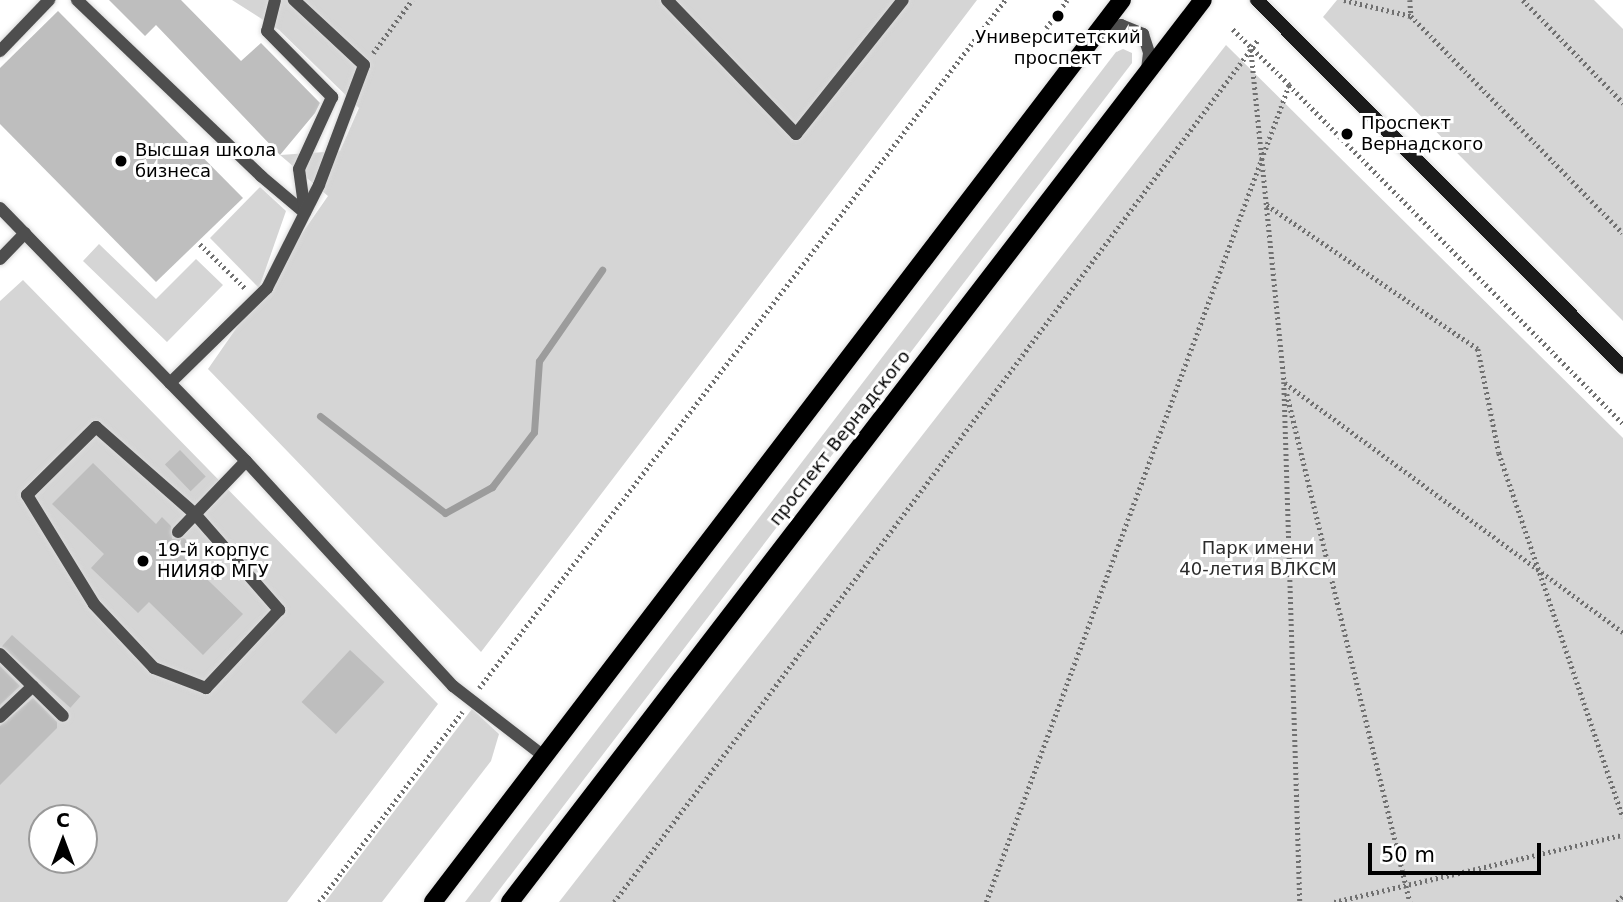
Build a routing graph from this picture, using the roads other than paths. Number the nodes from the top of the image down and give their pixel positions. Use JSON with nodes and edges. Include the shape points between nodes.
{"nodes":[{"id":1,"x":49,"y":0,"type":"edge"},
{"id":2,"x":77,"y":0,"type":"edge"},
{"id":3,"x":275,"y":0,"type":"edge"},
{"id":4,"x":294,"y":0,"type":"edge"},
{"id":5,"x":667,"y":0,"type":"edge"},
{"id":6,"x":903,"y":0,"type":"edge"},
{"id":7,"x":1122,"y":0,"type":"edge"},
{"id":8,"x":1203,"y":0,"type":"edge"},
{"id":9,"x":1257,"y":0,"type":"edge"},
{"id":10,"x":1093,"y":38,"type":"junction"},
{"id":11,"x":0,"y":51,"type":"edge"},
{"id":12,"x":1145,"y":76,"type":"junction"},
{"id":13,"x":0,"y":208,"type":"edge"},
{"id":14,"x":305,"y":213,"type":"junction"},
{"id":15,"x":25,"y":233,"type":"junction"},
{"id":16,"x":0,"y":259,"type":"edge"},
{"id":17,"x":1623,"y":367,"type":"edge"},
{"id":18,"x":170,"y":383,"type":"junction"},
{"id":19,"x":246,"y":461,"type":"junction"},
{"id":20,"x":195,"y":514,"type":"junction"},
{"id":21,"x":178,"y":532,"type":"dead end"},
{"id":22,"x":0,"y":654,"type":"edge"},
{"id":23,"x":33,"y":685,"type":"junction"},
{"id":24,"x":63,"y":716,"type":"dead end"},
{"id":25,"x":0,"y":718,"type":"edge"},
{"id":26,"x":545,"y":757,"type":"junction"},
{"id":27,"x":433,"y":902,"type":"edge"},
{"id":28,"x":510,"y":902,"type":"edge"}],
"edges":[{"from":1,"to":11,"type":"lane"},
{"from":2,"to":14,"type":"lane","via":[[261,177]]},
{"from":3,"to":14,"type":"lane","via":[[267,31],[332,97],[299,169]]},
{"from":4,"to":14,"type":"lane","via":[[363,65]]},
{"from":5,"to":6,"type":"lane","via":[[796,134]]},
{"from":7,"to":10,"type":"main road"},
{"from":8,"to":12,"type":"main road","name":"проспект Вернадского"},
{"from":9,"to":17,"type":"main road"},
{"from":10,"to":12,"type":"lane","via":[[1121,25],[1143,34],[1149,52]]},
{"from":10,"to":26,"type":"main road"},
{"from":12,"to":28,"type":"main road","name":"проспект Вернадского"},
{"from":13,"to":15,"type":"lane"},
{"from":14,"to":18,"type":"lane","via":[[267,288]]},
{"from":15,"to":16,"type":"lane"},
{"from":15,"to":18,"type":"lane"},
{"from":18,"to":19,"type":"lane"},
{"from":19,"to":20,"type":"lane"},
{"from":19,"to":26,"type":"lane","via":[[453,685]]},
{"from":20,"to":20,"type":"lane","via":[[96,427],[27,495],[94,604],[154,668],[206,688],[279,610]]},
{"from":20,"to":21,"type":"lane"},
{"from":22,"to":23,"type":"lane"},
{"from":23,"to":24,"type":"lane"},
{"from":23,"to":25,"type":"lane"},
{"from":26,"to":27,"type":"main road"}]}
